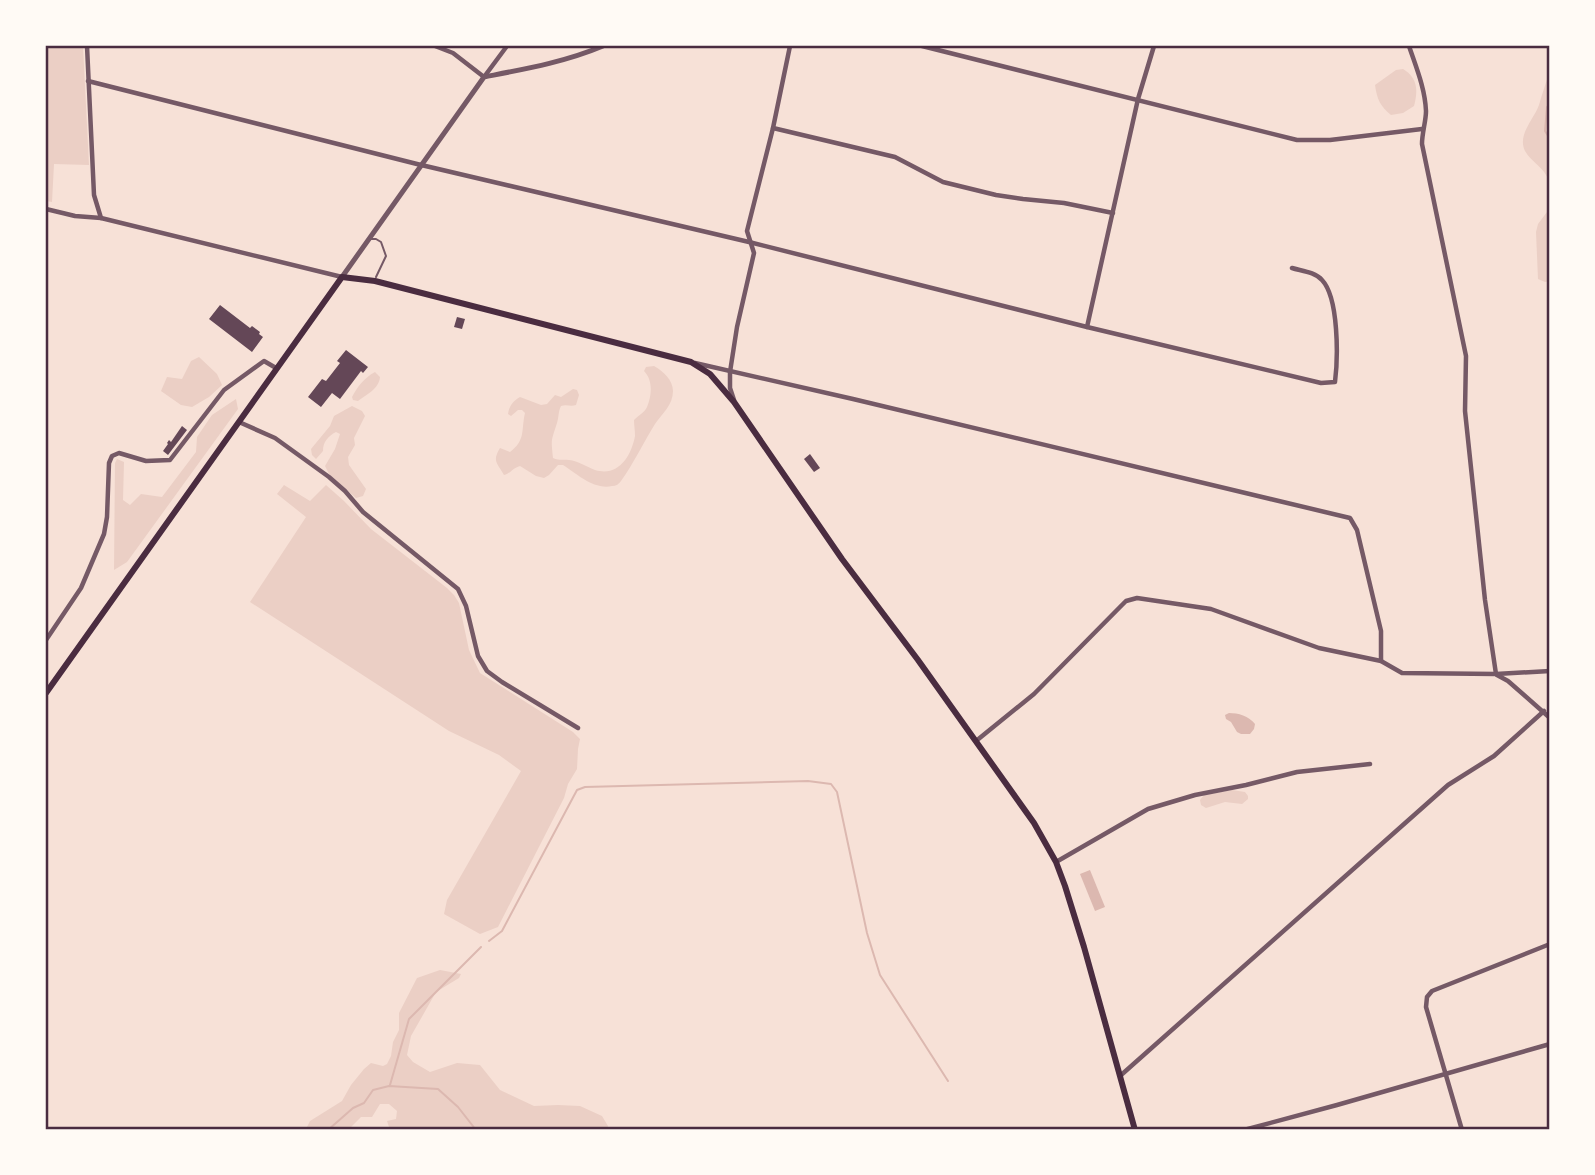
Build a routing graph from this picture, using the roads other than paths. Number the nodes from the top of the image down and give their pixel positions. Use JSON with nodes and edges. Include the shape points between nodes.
{"nodes":[{"id":1,"x":87,"y":46,"type":"edge"},
{"id":2,"x":435,"y":46,"type":"edge"},
{"id":3,"x":507,"y":46,"type":"edge"},
{"id":4,"x":603,"y":46,"type":"edge"},
{"id":5,"x":790,"y":46,"type":"edge"},
{"id":6,"x":922,"y":46,"type":"edge"},
{"id":7,"x":1154,"y":46,"type":"edge"},
{"id":8,"x":1409,"y":46,"type":"edge"},
{"id":9,"x":484,"y":78,"type":"junction"},
{"id":10,"x":88,"y":81,"type":"junction"},
{"id":11,"x":1138,"y":99,"type":"junction"},
{"id":12,"x":773,"y":128,"type":"junction"},
{"id":13,"x":1422,"y":129,"type":"junction"},
{"id":14,"x":422,"y":164,"type":"junction"},
{"id":15,"x":46,"y":209,"type":"edge"},
{"id":16,"x":1113,"y":213,"type":"junction"},
{"id":17,"x":101,"y":218,"type":"junction"},
{"id":18,"x":369,"y":239,"type":"junction"},
{"id":19,"x":750,"y":242,"type":"junction"},
{"id":20,"x":1292,"y":268,"type":"dead end"},
{"id":21,"x":342,"y":277,"type":"junction"},
{"id":22,"x":373,"y":281,"type":"junction"},
{"id":23,"x":1087,"y":327,"type":"junction"},
{"id":24,"x":691,"y":362,"type":"junction"},
{"id":25,"x":276,"y":369,"type":"junction"},
{"id":26,"x":730,"y":372,"type":"junction"},
{"id":27,"x":734,"y":402,"type":"junction"},
{"id":28,"x":239,"y":422,"type":"junction"},
{"id":29,"x":46,"y":640,"type":"edge"},
{"id":30,"x":1381,"y":661,"type":"junction"},
{"id":31,"x":1549,"y":671,"type":"edge"},
{"id":32,"x":1496,"y":674,"type":"junction"},
{"id":33,"x":46,"y":693,"type":"edge"},
{"id":34,"x":1544,"y":711,"type":"junction"},
{"id":35,"x":1549,"y":718,"type":"edge"},
{"id":36,"x":578,"y":728,"type":"dead end"},
{"id":37,"x":976,"y":741,"type":"junction"},
{"id":38,"x":1370,"y":764,"type":"dead end"},
{"id":39,"x":1056,"y":862,"type":"junction"},
{"id":40,"x":1549,"y":943,"type":"edge"},
{"id":41,"x":1549,"y":1044,"type":"edge"},
{"id":42,"x":1444,"y":1073,"type":"junction"},
{"id":43,"x":1120,"y":1077,"type":"junction"},
{"id":44,"x":1135,"y":1129,"type":"edge"},
{"id":45,"x":1244,"y":1129,"type":"edge"},
{"id":46,"x":1462,"y":1129,"type":"edge"}],
"edges":[{"from":1,"to":10,"type":"street"},
{"from":2,"to":9,"type":"street"},
{"from":3,"to":9,"type":"street"},
{"from":4,"to":9,"type":"street","via":[[547,65]]},
{"from":5,"to":12,"type":"street"},
{"from":6,"to":11,"type":"street"},
{"from":7,"to":11,"type":"street"},
{"from":8,"to":13,"type":"street","via":[[1423,89],[1426,113]]},
{"from":9,"to":14,"type":"street"},
{"from":10,"to":14,"type":"street"},
{"from":10,"to":17,"type":"street","via":[[94,195]]},
{"from":11,"to":13,"type":"street","via":[[1297,140]]},
{"from":11,"to":16,"type":"street"},
{"from":12,"to":16,"type":"street","via":[[895,157],[943,182]]},
{"from":12,"to":19,"type":"street","via":[[747,230]]},
{"from":13,"to":32,"type":"street","via":[[1466,356],[1465,411]]},
{"from":14,"to":18,"type":"street"},
{"from":14,"to":19,"type":"street"},
{"from":15,"to":17,"type":"street"},
{"from":16,"to":23,"type":"street"},
{"from":17,"to":21,"type":"street"},
{"from":18,"to":21,"type":"street"},
{"from":18,"to":22,"type":"lane","via":[[381,242],[386,256]]},
{"from":19,"to":23,"type":"street"},
{"from":19,"to":26,"type":"street","via":[[754,254]]},
{"from":20,"to":23,"type":"street","via":[[1315,274],[1330,293],[1335,382],[1321,383]]},
{"from":21,"to":22,"type":"main road"},
{"from":21,"to":25,"type":"main road"},
{"from":22,"to":24,"type":"main road"},
{"from":24,"to":26,"type":"street"},
{"from":24,"to":27,"type":"main road","via":[[710,374]]},
{"from":25,"to":28,"type":"main road"},
{"from":25,"to":29,"type":"street","via":[[264,361],[224,390],[170,460],[112,456],[104,534],[81,589]]},
{"from":26,"to":27,"type":"street"},
{"from":26,"to":30,"type":"street","via":[[1350,518],[1357,530],[1381,631]]},
{"from":27,"to":37,"type":"main road"},
{"from":28,"to":33,"type":"main road"},
{"from":28,"to":36,"type":"street","via":[[275,438],[329,477],[363,512],[458,589],[487,671]]},
{"from":30,"to":32,"type":"street","via":[[1402,673]]},
{"from":30,"to":37,"type":"street","via":[[1319,648],[1211,609],[1137,597],[1119,607],[1034,694]]},
{"from":31,"to":32,"type":"street"},
{"from":32,"to":34,"type":"street"},
{"from":34,"to":35,"type":"street"},
{"from":34,"to":43,"type":"street","via":[[1494,756],[1448,785]]},
{"from":37,"to":39,"type":"main road"},
{"from":38,"to":39,"type":"street","via":[[1297,772],[1160,805]]},
{"from":39,"to":43,"type":"main road"},
{"from":40,"to":42,"type":"street","via":[[1429,993],[1425,1002]]},
{"from":41,"to":42,"type":"street"},
{"from":42,"to":45,"type":"street"},
{"from":42,"to":46,"type":"street"},
{"from":43,"to":44,"type":"main road"}]}
